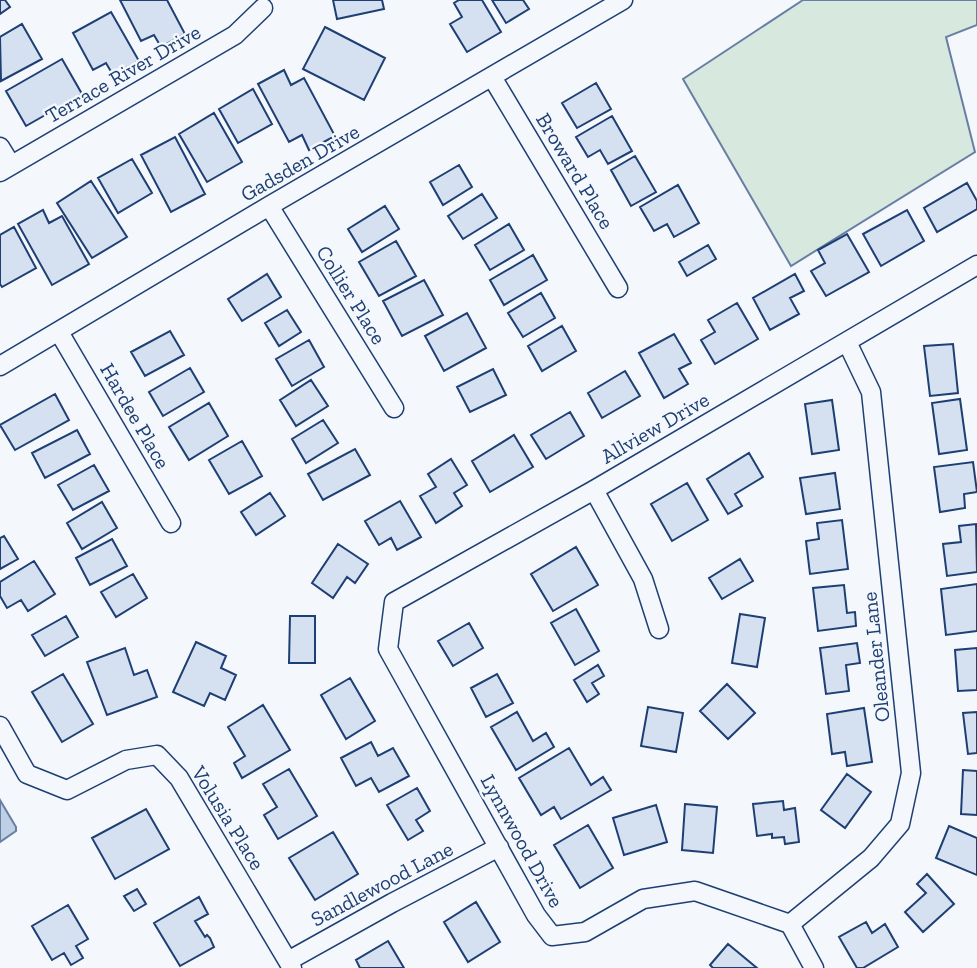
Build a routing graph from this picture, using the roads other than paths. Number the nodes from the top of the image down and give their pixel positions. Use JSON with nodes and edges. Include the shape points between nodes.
{"nodes":[{"id":1,"x":623,"y":0,"type":"edge"},
{"id":2,"x":263,"y":8,"type":"dead end"},
{"id":3,"x":492,"y":77,"type":"junction"},
{"id":4,"x":0,"y":147,"type":"edge"},
{"id":5,"x":6,"y":169,"type":"edge"},
{"id":6,"x":269,"y":206,"type":"junction"},
{"id":7,"x":977,"y":265,"type":"edge"},
{"id":8,"x":618,"y":288,"type":"dead end"},
{"id":9,"x":59,"y":332,"type":"junction"},
{"id":10,"x":847,"y":342,"type":"junction"},
{"id":11,"x":0,"y":366,"type":"edge"},
{"id":12,"x":394,"y":408,"type":"dead end"},
{"id":13,"x":594,"y":491,"type":"junction"},
{"id":14,"x":171,"y":523,"type":"dead end"},
{"id":15,"x":659,"y":629,"type":"dead end"},
{"id":16,"x":388,"y":649,"type":"joint"},
{"id":17,"x":0,"y":726,"type":"edge"},
{"id":18,"x":499,"y":847,"type":"junction"},
{"id":19,"x":790,"y":925,"type":"junction"},
{"id":20,"x":290,"y":964,"type":"edge"},
{"id":21,"x":814,"y":968,"type":"edge"}],
"edges":[{"from":1,"to":3,"type":"street","name":"Gadsden Drive"},
{"from":2,"to":5,"type":"street","name":"Terrace River Drive","via":[[235,35]]},
{"from":3,"to":6,"type":"street","name":"Gadsden Drive"},
{"from":3,"to":8,"type":"street","name":"Broward Place"},
{"from":4,"to":5,"type":"street"},
{"from":6,"to":9,"type":"street","name":"Gadsden Drive"},
{"from":6,"to":12,"type":"street","name":"Collier Place"},
{"from":7,"to":10,"type":"street","name":"Allview Drive"},
{"from":9,"to":11,"type":"street","name":"Gadsden Drive"},
{"from":9,"to":14,"type":"street","name":"Hardee Place"},
{"from":10,"to":13,"type":"street","name":"Allview Drive"},
{"from":10,"to":19,"type":"street","name":"Oleander Lane","via":[[871,392],[911,773],[900,824],[871,858]]},
{"from":13,"to":15,"type":"street","via":[[643,579]]},
{"from":13,"to":16,"type":"street","name":"Allview Drive","via":[[394,602]]},
{"from":16,"to":18,"type":"street","name":"Lynnwood Drive"},
{"from":17,"to":20,"type":"street","name":"Volusia Place","via":[[27,774],[66,790],[126,760],[157,755],[179,778]]},
{"from":18,"to":19,"type":"street","name":"Lynnwood Drive","via":[[552,936],[585,932],[643,899],[695,891]]},
{"from":18,"to":20,"type":"street","name":"Sandlewood Lane"},
{"from":19,"to":21,"type":"street"}]}
